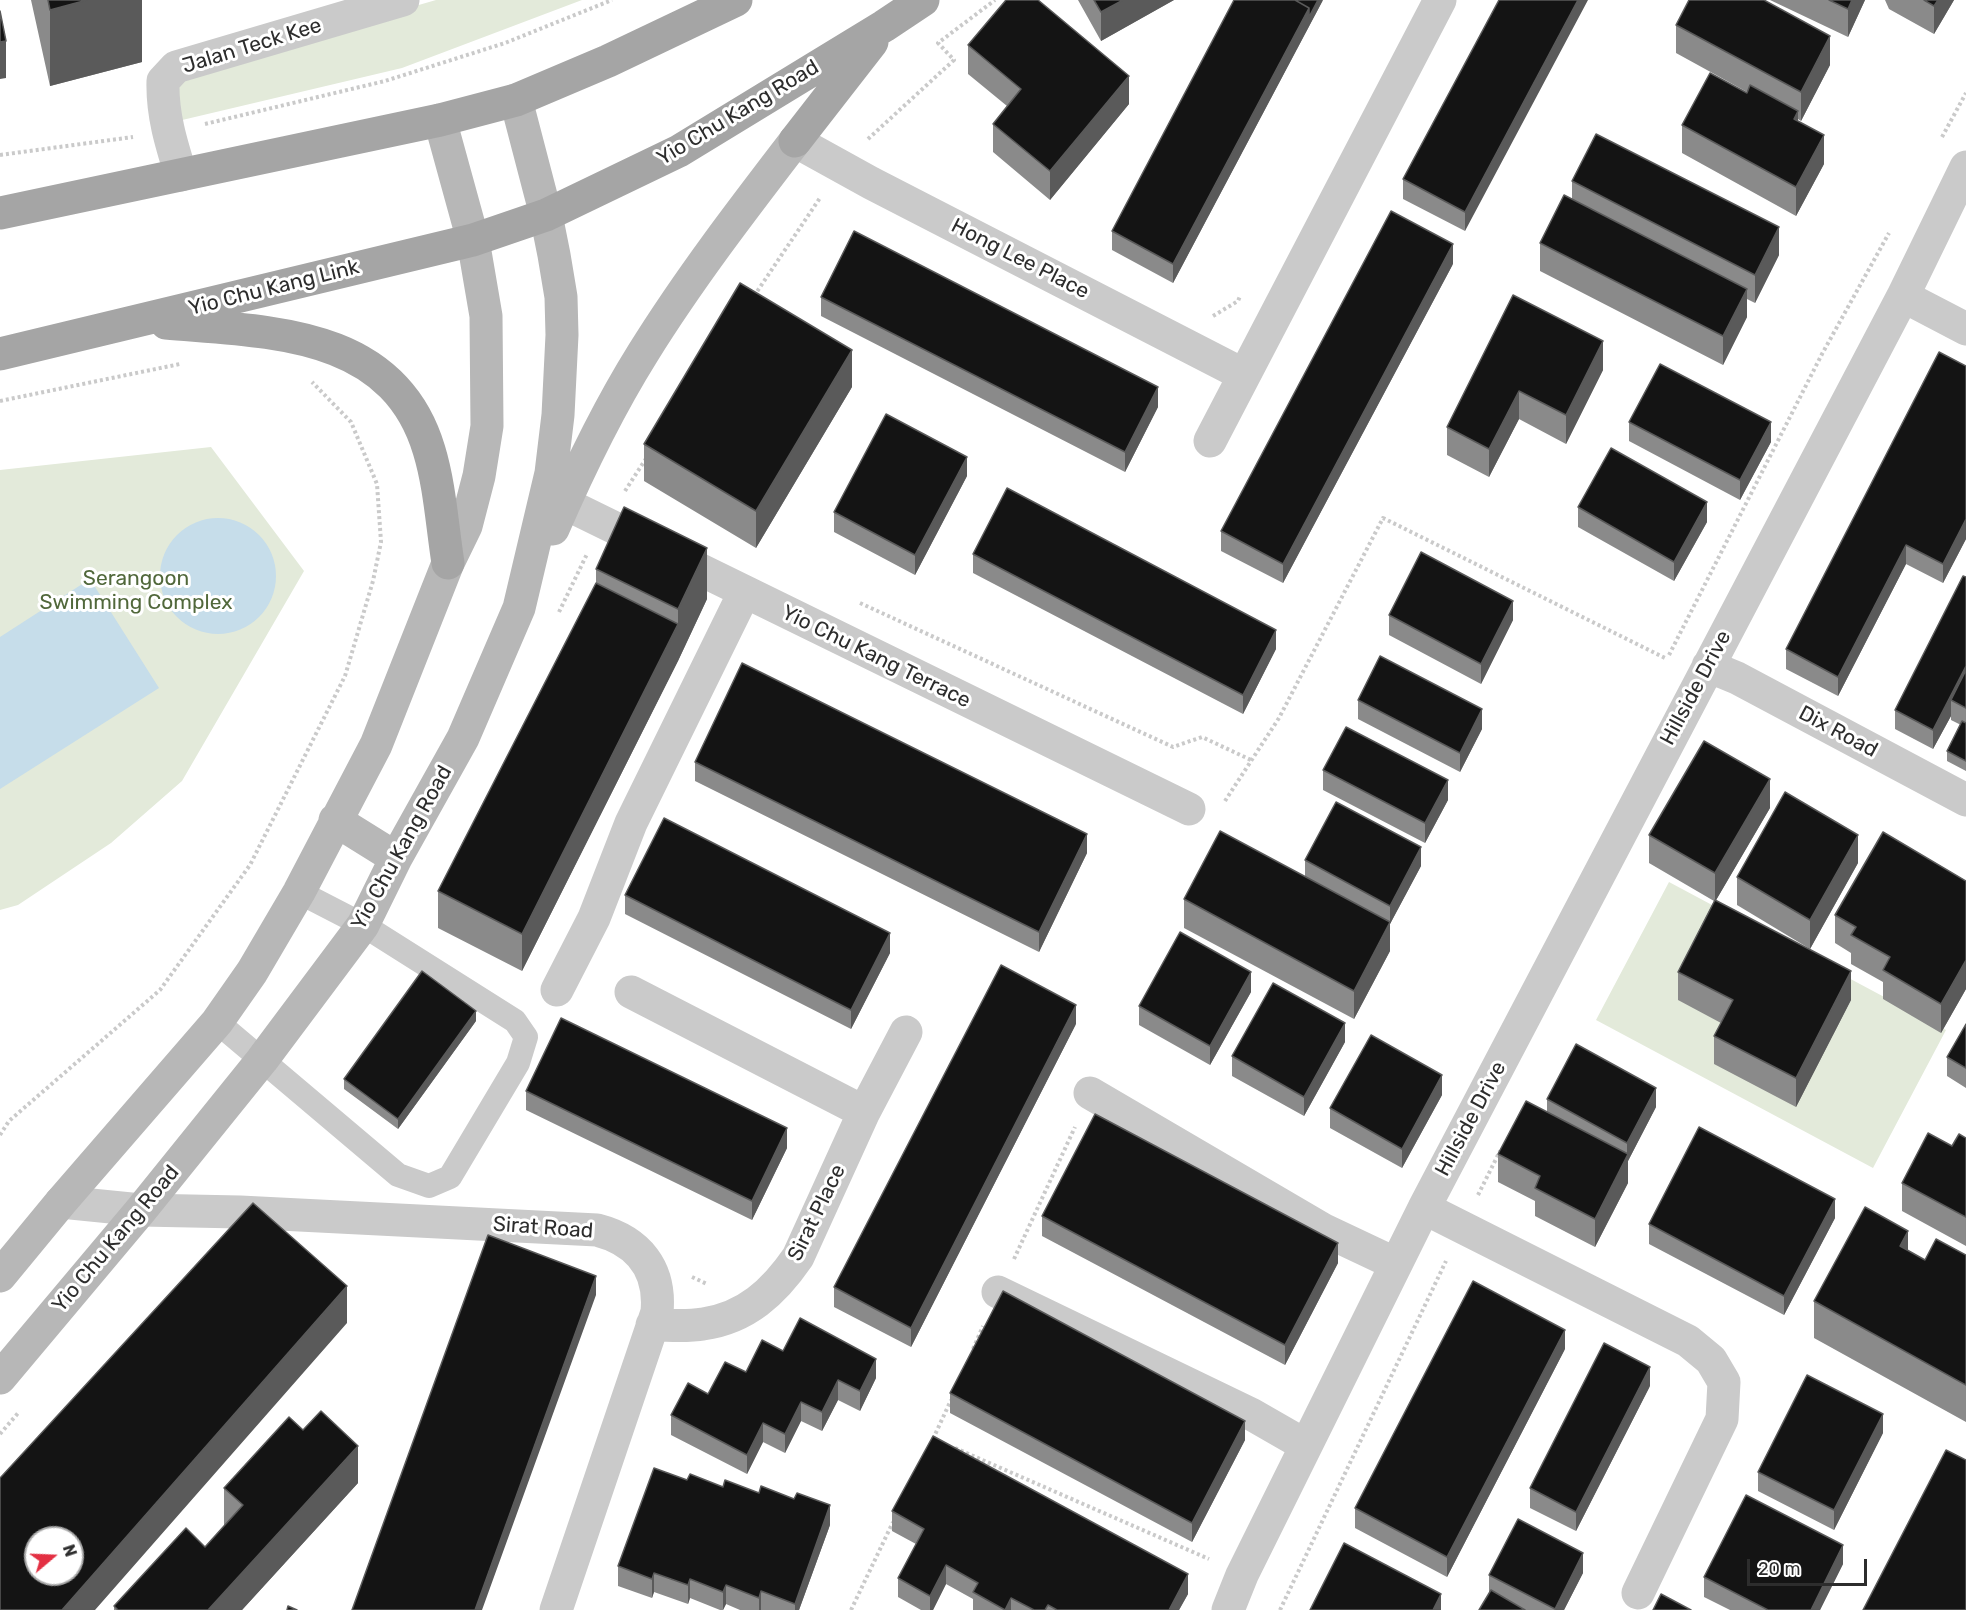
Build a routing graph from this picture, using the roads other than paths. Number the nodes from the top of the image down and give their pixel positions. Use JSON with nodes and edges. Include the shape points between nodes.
{"nodes":[{"id":1,"x":403,"y":0,"type":"edge"},
{"id":2,"x":736,"y":0,"type":"edge"},
{"id":3,"x":922,"y":0,"type":"edge"},
{"id":4,"x":1440,"y":0,"type":"edge"},
{"id":5,"x":884,"y":26,"type":"junction"},
{"id":6,"x":516,"y":100,"type":"junction"},
{"id":7,"x":440,"y":120,"type":"junction"},
{"id":8,"x":795,"y":141,"type":"junction"},
{"id":9,"x":1966,"y":167,"type":"edge"},
{"id":10,"x":181,"y":175,"type":"junction"},
{"id":11,"x":0,"y":213,"type":"edge"},
{"id":12,"x":546,"y":215,"type":"junction"},
{"id":13,"x":473,"y":240,"type":"junction"},
{"id":14,"x":1903,"y":296,"type":"junction"},
{"id":15,"x":138,"y":320,"type":"junction"},
{"id":16,"x":1966,"y":329,"type":"edge"},
{"id":17,"x":0,"y":354,"type":"edge"},
{"id":18,"x":1244,"y":375,"type":"junction"},
{"id":19,"x":1210,"y":441,"type":"dead end"},
{"id":20,"x":564,"y":503,"type":"junction"},
{"id":21,"x":448,"y":563,"type":"junction"},
{"id":22,"x":744,"y":593,"type":"junction"},
{"id":23,"x":519,"y":608,"type":"junction"},
{"id":24,"x":1708,"y":666,"type":"junction"},
{"id":25,"x":1966,"y":800,"type":"edge"},
{"id":26,"x":1190,"y":809,"type":"road end"},
{"id":27,"x":335,"y":820,"type":"junction"},
{"id":28,"x":396,"y":858,"type":"junction"},
{"id":29,"x":299,"y":892,"type":"junction"},
{"id":30,"x":363,"y":925,"type":"junction"},
{"id":31,"x":557,"y":990,"type":"dead end"},
{"id":32,"x":631,"y":992,"type":"dead end"},
{"id":33,"x":217,"y":1022,"type":"junction"},
{"id":34,"x":906,"y":1032,"type":"dead end"},
{"id":35,"x":261,"y":1060,"type":"junction"},
{"id":36,"x":1090,"y":1093,"type":"road end"},
{"id":37,"x":864,"y":1112,"type":"junction"},
{"id":38,"x":61,"y":1202,"type":"junction"},
{"id":39,"x":1424,"y":1208,"type":"junction"},
{"id":40,"x":141,"y":1210,"type":"junction"},
{"id":41,"x":1396,"y":1264,"type":"junction"},
{"id":42,"x":0,"y":1276,"type":"edge"},
{"id":43,"x":998,"y":1292,"type":"road end"},
{"id":44,"x":652,"y":1325,"type":"junction"},
{"id":45,"x":0,"y":1378,"type":"edge"},
{"id":46,"x":1305,"y":1445,"type":"junction"},
{"id":47,"x":1638,"y":1593,"type":"dead end"},
{"id":48,"x":555,"y":1610,"type":"edge"},
{"id":49,"x":1228,"y":1610,"type":"edge"}],
"edges":[{"from":1,"to":10,"type":"street","name":"Jalan Teck Kee","via":[[176,67],[163,81],[162,101]]},
{"from":2,"to":6,"type":"main road"},
{"from":3,"to":5,"type":"main road","name":"Yio Chu Kang Road"},
{"from":4,"to":18,"type":"street"},
{"from":5,"to":8,"type":"main road"},
{"from":5,"to":12,"type":"main road","name":"Yio Chu Kang Road","via":[[679,151]]},
{"from":6,"to":7,"type":"main road"},
{"from":6,"to":12,"type":"main road","name":"Yio Chu Kang Road"},
{"from":7,"to":10,"type":"main road"},
{"from":7,"to":13,"type":"main road"},
{"from":8,"to":18,"type":"street","name":"Hong Lee Place"},
{"from":8,"to":20,"type":"main road","via":[[718,242],[642,354]]},
{"from":9,"to":14,"type":"street","name":"Hillside Drive"},
{"from":10,"to":11,"type":"main road"},
{"from":12,"to":13,"type":"main road","name":"Yio Chu Kang Link"},
{"from":12,"to":23,"type":"main road","name":"Yio Chu Kang Road","via":[[561,297],[560,392],[551,472]]},
{"from":13,"to":15,"type":"main road","name":"Yio Chu Kang Link"},
{"from":13,"to":21,"type":"main road","via":[[486,316],[487,426],[466,526]]},
{"from":14,"to":16,"type":"street"},
{"from":14,"to":24,"type":"street","name":"Hillside Drive"},
{"from":15,"to":17,"type":"main road","name":"Yio Chu Kang Link"},
{"from":15,"to":21,"type":"main road","via":[[297,338],[355,358],[386,378],[412,409],[429,448]]},
{"from":18,"to":19,"type":"street"},
{"from":20,"to":22,"type":"street","name":"Yio Chu Kang Terrace"},
{"from":20,"to":23,"type":"main road"},
{"from":21,"to":27,"type":"main road","via":[[376,745]]},
{"from":22,"to":26,"type":"street","name":"Yio Chu Kang Terrace"},
{"from":22,"to":31,"type":"street","via":[[631,823],[594,918]]},
{"from":23,"to":28,"type":"main road","name":"Yio Chu Kang Road","via":[[462,738]]},
{"from":24,"to":25,"type":"street","name":"Dix Road"},
{"from":24,"to":39,"type":"street","name":"Hillside Drive"},
{"from":27,"to":28,"type":"main road"},
{"from":27,"to":29,"type":"main road"},
{"from":28,"to":30,"type":"main road","name":"Yio Chu Kang Road"},
{"from":29,"to":30,"type":"lane"},
{"from":29,"to":33,"type":"main road"},
{"from":30,"to":35,"type":"main road","name":"Yio Chu Kang Road"},
{"from":30,"to":35,"type":"lane","via":[[515,1021],[526,1037],[518,1063],[450,1177],[429,1186],[398,1175]]},
{"from":32,"to":37,"type":"street"},
{"from":33,"to":35,"type":"lane"},
{"from":33,"to":38,"type":"main road"},
{"from":34,"to":37,"type":"street","name":"Sirat Place"},
{"from":35,"to":40,"type":"main road","name":"Yio Chu Kang Road"},
{"from":36,"to":41,"type":"street","via":[[1324,1230]]},
{"from":37,"to":44,"type":"street","name":"Sirat Place","via":[[798,1257],[768,1295],[747,1310],[724,1319],[702,1324]]},
{"from":38,"to":40,"type":"street","name":"Sirat Road"},
{"from":38,"to":42,"type":"main road"},
{"from":39,"to":41,"type":"street","name":"Hillside Drive"},
{"from":39,"to":47,"type":"street","via":[[1688,1341],[1711,1360],[1725,1382],[1722,1419]]},
{"from":40,"to":44,"type":"street","name":"Sirat Road","via":[[597,1230],[623,1240],[645,1258],[658,1298]]},
{"from":40,"to":45,"type":"main road","name":"Yio Chu Kang Road"},
{"from":41,"to":46,"type":"street","name":"Hillside Drive"},
{"from":43,"to":46,"type":"street","via":[[1251,1414]]},
{"from":44,"to":48,"type":"street","name":"Sirat Road"},
{"from":46,"to":49,"type":"street","name":"Hillside Drive"}]}
